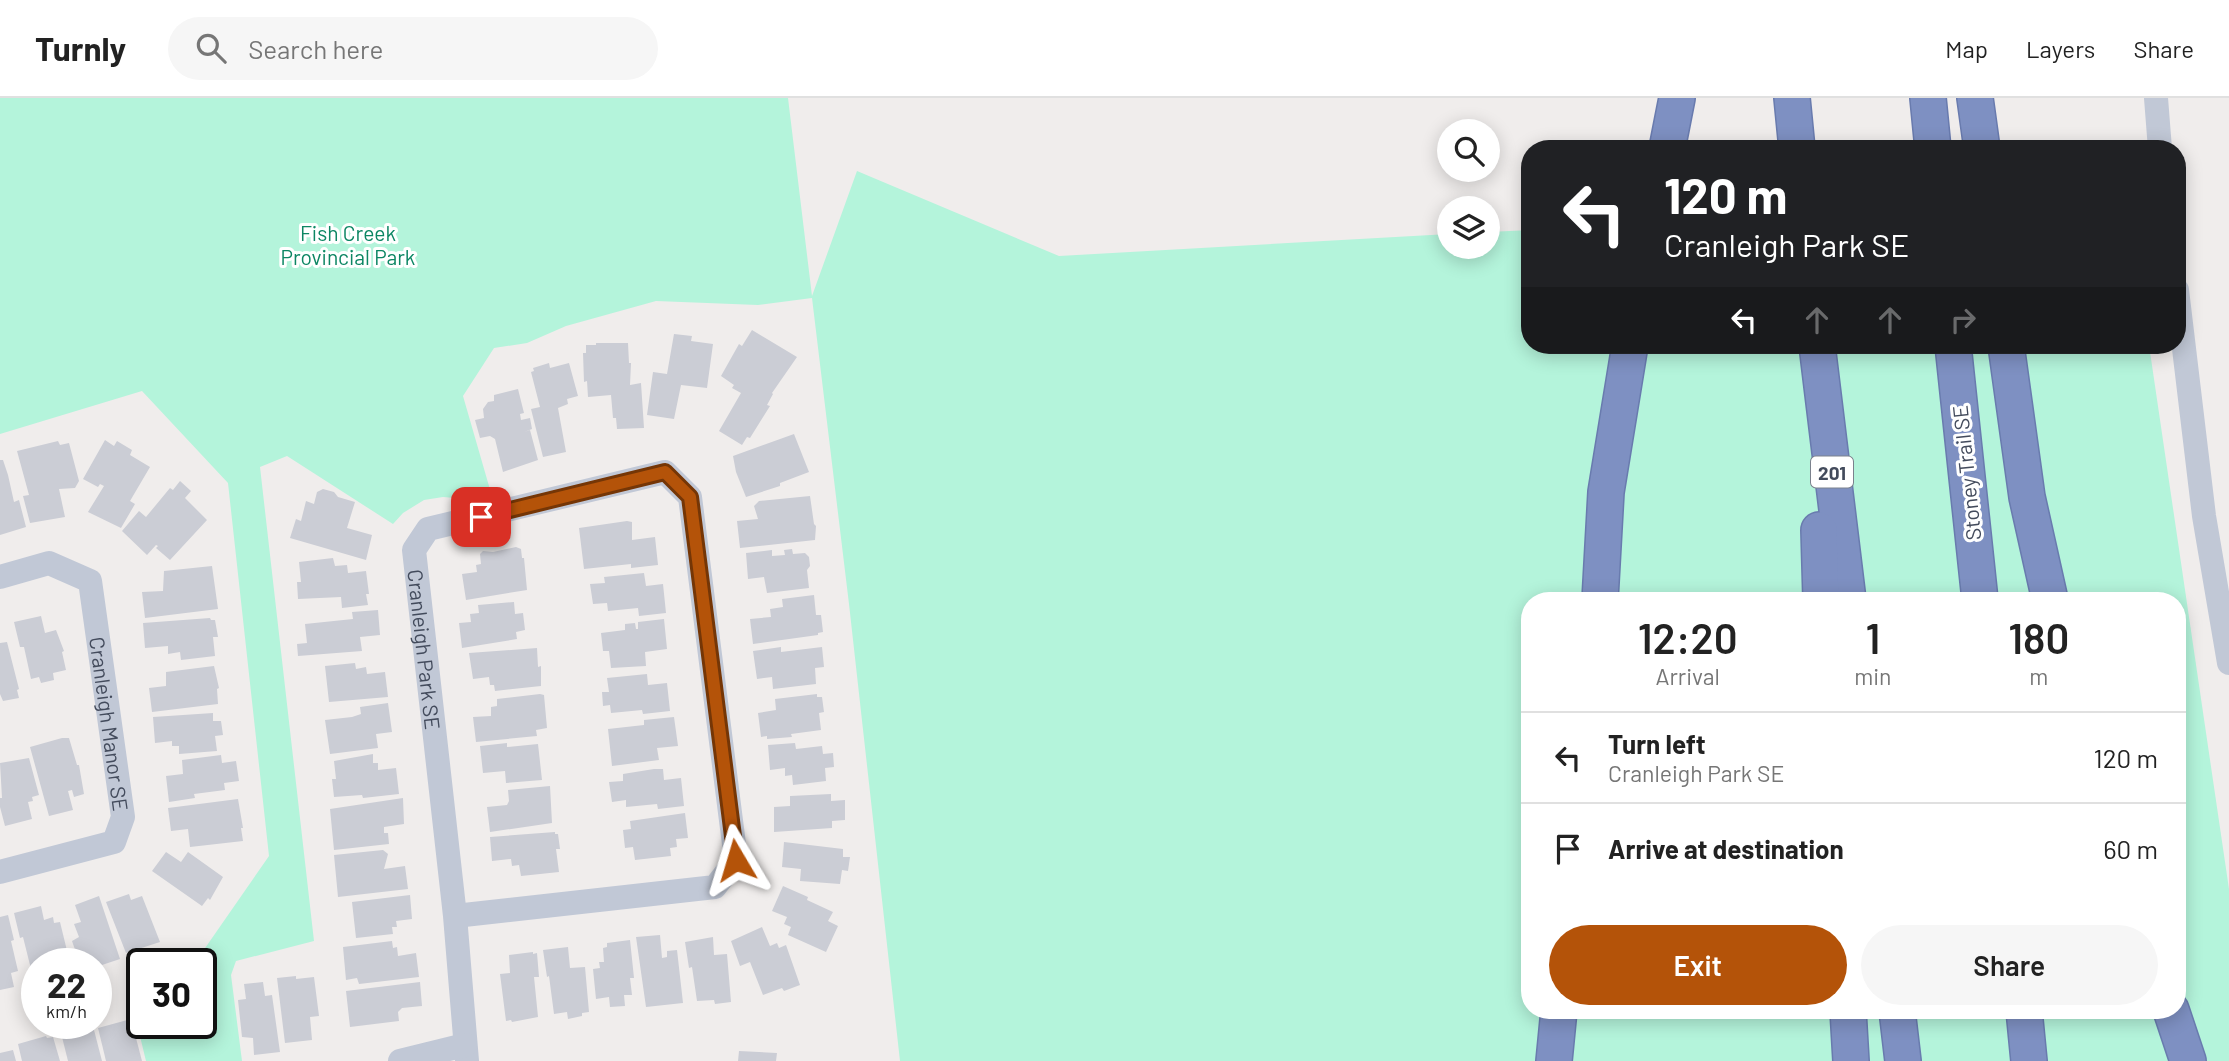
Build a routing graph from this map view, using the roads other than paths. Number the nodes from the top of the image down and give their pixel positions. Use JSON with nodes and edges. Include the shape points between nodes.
{"nodes":[{"id":1,"x":1677,"y":98,"type":"edge"},
{"id":2,"x":1792,"y":98,"type":"edge"},
{"id":3,"x":1928,"y":98,"type":"edge"},
{"id":4,"x":1975,"y":98,"type":"edge"},
{"id":5,"x":2156,"y":98,"type":"edge"},
{"id":6,"x":1669,"y":140,"type":"edge"},
{"id":7,"x":1796,"y":140,"type":"edge"},
{"id":8,"x":1932,"y":140,"type":"edge"},
{"id":9,"x":1981,"y":140,"type":"edge"},
{"id":10,"x":2159,"y":140,"type":"edge"},
{"id":11,"x":1629,"y":354,"type":"edge"},
{"id":12,"x":1815,"y":354,"type":"edge"},
{"id":13,"x":1816,"y":354,"type":"edge"},
{"id":14,"x":1954,"y":354,"type":"edge"},
{"id":15,"x":2007,"y":354,"type":"edge"},
{"id":16,"x":2185,"y":354,"type":"edge"},
{"id":17,"x":0,"y":578,"type":"edge"},
{"id":18,"x":1600,"y":592,"type":"edge"},
{"id":19,"x":1821,"y":592,"type":"edge"},
{"id":20,"x":1847,"y":592,"type":"edge"},
{"id":21,"x":1979,"y":592,"type":"edge"},
{"id":22,"x":2048,"y":592,"type":"edge"},
{"id":23,"x":2229,"y":663,"type":"edge"},
{"id":24,"x":0,"y":872,"type":"edge"},
{"id":25,"x":455,"y":916,"type":"junction"},
{"id":26,"x":1558,"y":1019,"type":"edge"},
{"id":27,"x":1849,"y":1019,"type":"edge"},
{"id":28,"x":1898,"y":1019,"type":"edge"},
{"id":29,"x":2025,"y":1019,"type":"edge"},
{"id":30,"x":2174,"y":1019,"type":"edge"},
{"id":31,"x":466,"y":1053,"type":"edge"},
{"id":32,"x":400,"y":1061,"type":"edge"},
{"id":33,"x":1554,"y":1061,"type":"edge"},
{"id":34,"x":1851,"y":1061,"type":"edge"},
{"id":35,"x":1903,"y":1061,"type":"edge"},
{"id":36,"x":2029,"y":1061,"type":"edge"},
{"id":37,"x":2188,"y":1061,"type":"edge"}],
"edges":[{"from":1,"to":6,"type":"highway"},
{"from":2,"to":7,"type":"highway"},
{"from":3,"to":8,"type":"highway"},
{"from":4,"to":9,"type":"highway"},
{"from":5,"to":10,"type":"street"},
{"from":11,"to":18,"type":"highway","via":[[1606,492]]},
{"from":12,"to":19,"type":"highway"},
{"from":13,"to":20,"type":"highway","number":"201"},
{"from":14,"to":21,"type":"highway","name":"Stoney Trail SE"},
{"from":15,"to":22,"type":"highway","via":[[2027,497]]},
{"from":16,"to":23,"type":"street","via":[[2204,516]]},
{"from":17,"to":24,"type":"street","name":"Cranleigh Manor SE","via":[[49,563],[90,581],[124,817],[114,842]]},
{"from":25,"to":25,"type":"street","name":"Cranleigh Park SE","via":[[414,550],[428,529],[665,472],[690,497],[736,860],[715,887]]},
{"from":25,"to":31,"type":"street","name":"Cranleigh Park SE"},
{"from":26,"to":33,"type":"highway"},
{"from":27,"to":34,"type":"highway"},
{"from":28,"to":35,"type":"highway"},
{"from":29,"to":36,"type":"highway"},
{"from":30,"to":37,"type":"highway"},
{"from":31,"to":32,"type":"street"}]}
